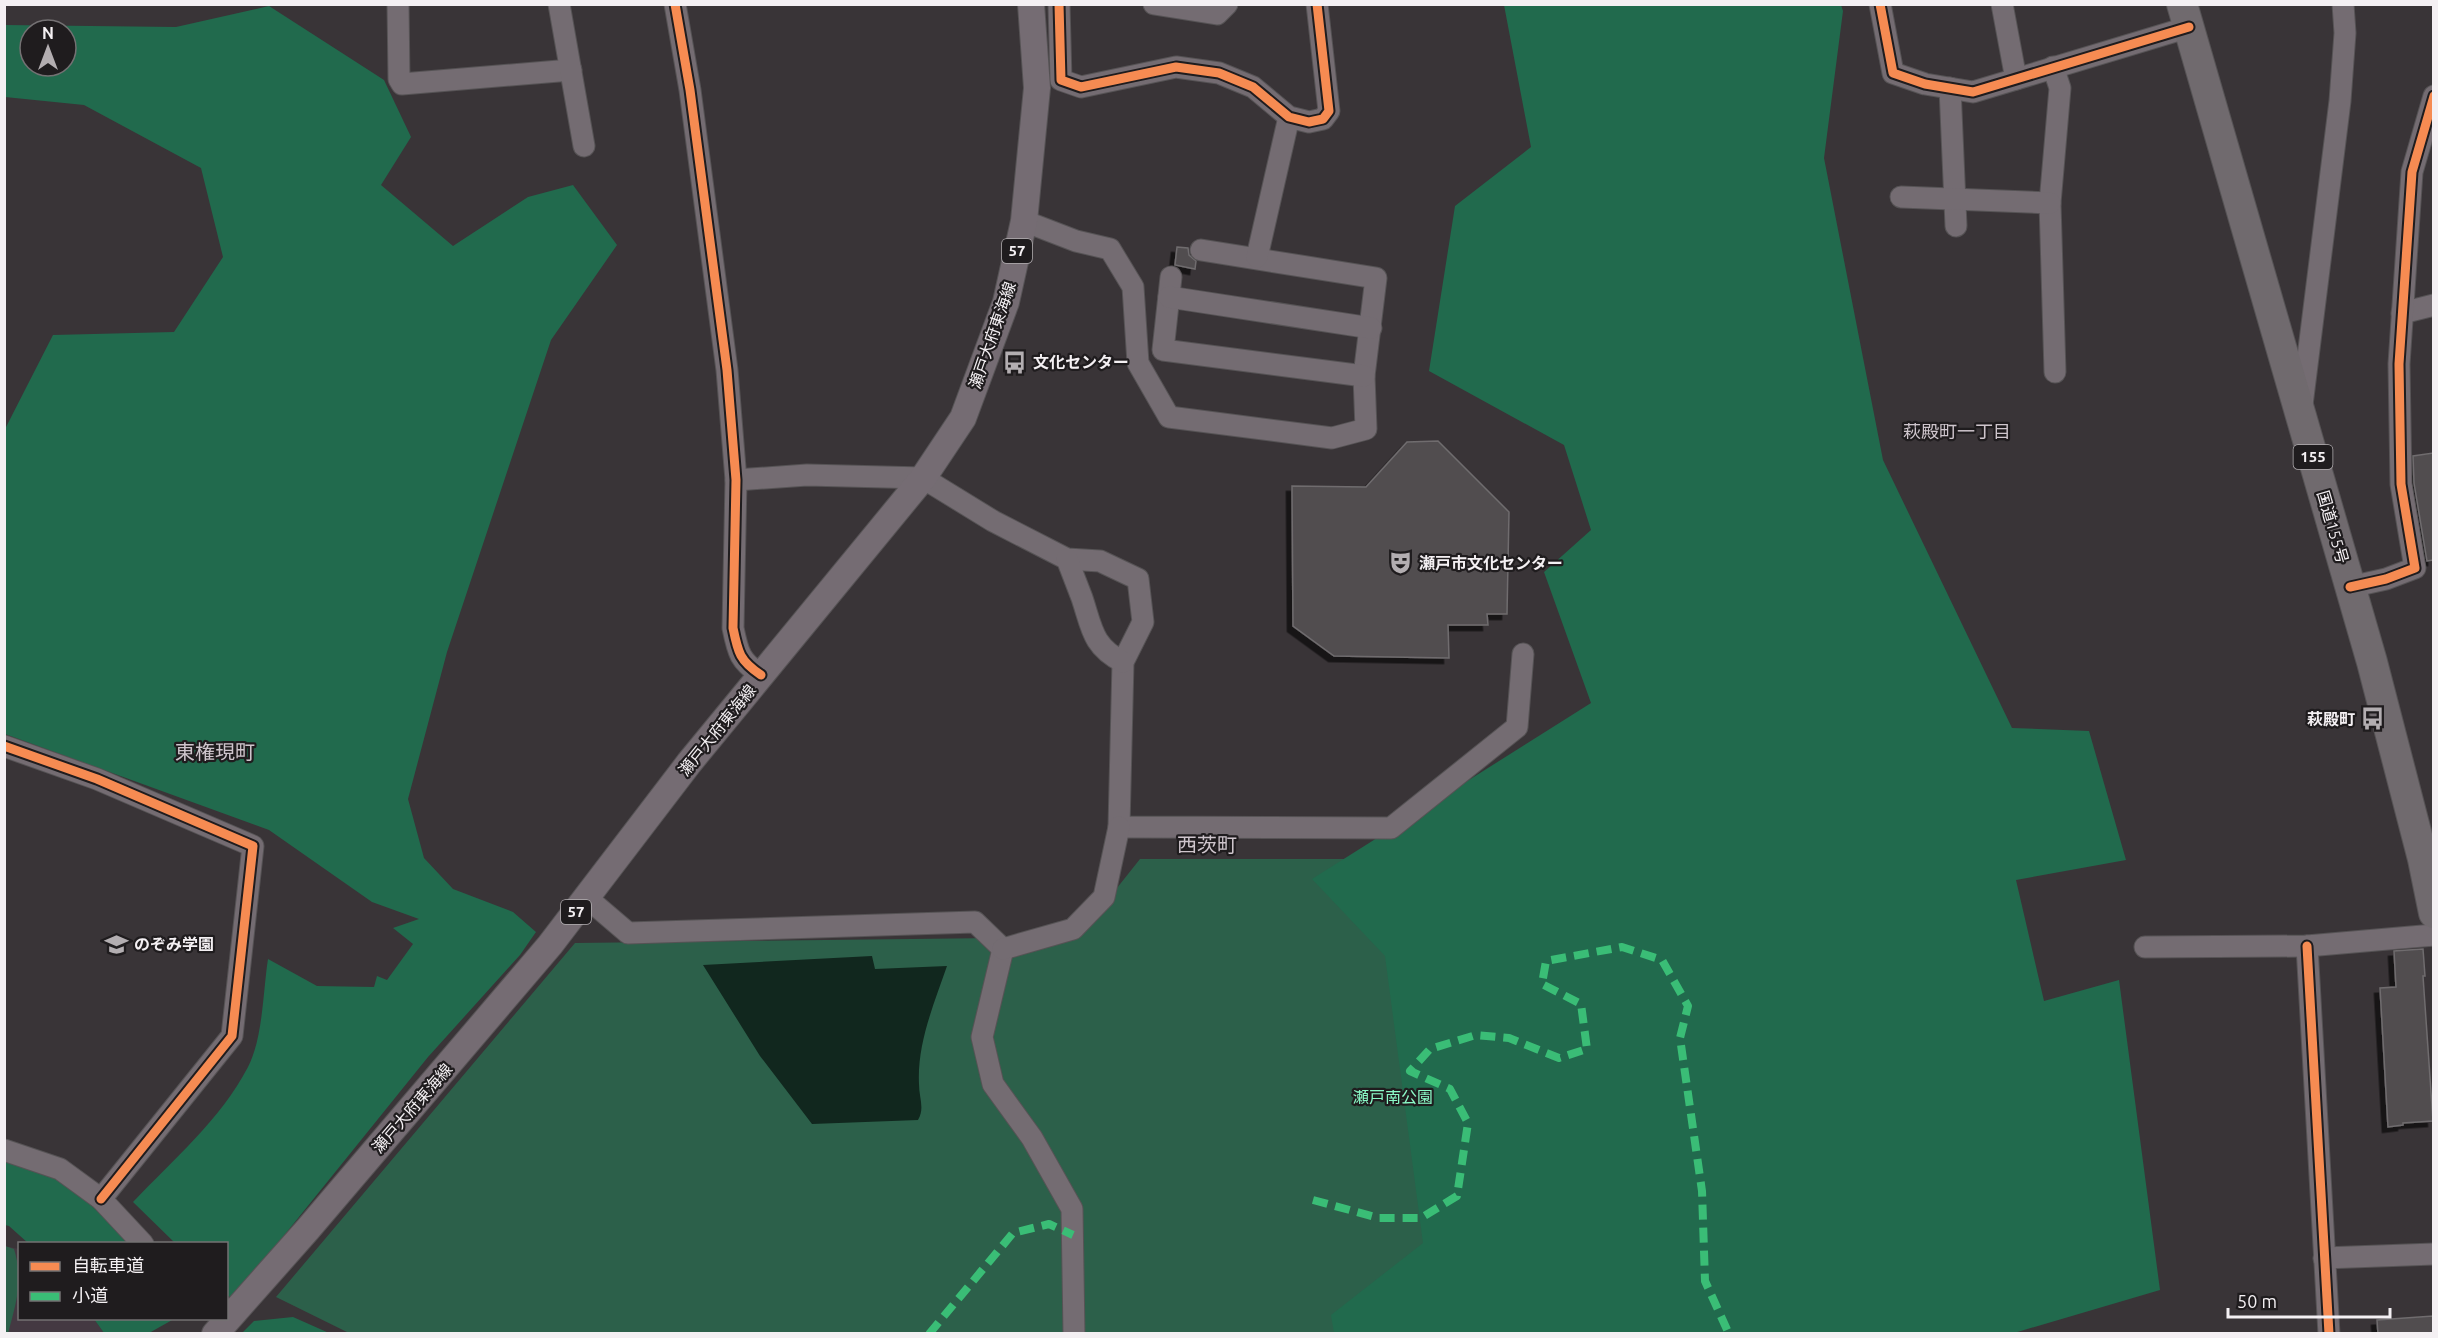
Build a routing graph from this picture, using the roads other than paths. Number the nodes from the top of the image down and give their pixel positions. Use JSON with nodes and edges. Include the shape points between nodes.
{"nodes":[{"id":1,"x":398,"y":4,"type":"edge"},
{"id":2,"x":559,"y":4,"type":"edge"},
{"id":3,"x":675,"y":4,"type":"edge"},
{"id":4,"x":1031,"y":4,"type":"edge"},
{"id":5,"x":1059,"y":4,"type":"edge"},
{"id":6,"x":1154,"y":4,"type":"edge"},
{"id":7,"x":1227,"y":4,"type":"edge"},
{"id":8,"x":1317,"y":4,"type":"edge"},
{"id":9,"x":1880,"y":4,"type":"edge"},
{"id":10,"x":2002,"y":4,"type":"edge"},
{"id":11,"x":2343,"y":4,"type":"edge"},
{"id":12,"x":2186,"y":16,"type":"edge"},
{"id":13,"x":2054,"y":68,"type":"junction"},
{"id":14,"x":571,"y":70,"type":"junction"},
{"id":15,"x":2016,"y":79,"type":"junction"},
{"id":16,"x":1950,"y":88,"type":"junction"},
{"id":17,"x":2433,"y":96,"type":"edge"},
{"id":18,"x":1289,"y":117,"type":"junction"},
{"id":19,"x":584,"y":146,"type":"dead end"},
{"id":20,"x":1901,"y":197,"type":"dead end"},
{"id":21,"x":1955,"y":199,"type":"junction"},
{"id":22,"x":2050,"y":202,"type":"junction"},
{"id":23,"x":1024,"y":221,"type":"junction"},
{"id":24,"x":1956,"y":226,"type":"dead end"},
{"id":25,"x":1201,"y":250,"type":"dead end"},
{"id":26,"x":1257,"y":257,"type":"junction"},
{"id":27,"x":2433,"y":305,"type":"edge"},
{"id":28,"x":2402,"y":313,"type":"junction"},
{"id":29,"x":1371,"y":328,"type":"junction"},
{"id":30,"x":2055,"y":372,"type":"dead end"},
{"id":31,"x":1364,"y":376,"type":"junction"},
{"id":32,"x":2301,"y":414,"type":"junction"},
{"id":33,"x":923,"y":478,"type":"junction"},
{"id":34,"x":736,"y":480,"type":"junction"},
{"id":35,"x":1067,"y":559,"type":"junction"},
{"id":36,"x":2424,"y":566,"type":"edge"},
{"id":37,"x":2350,"y":588,"type":"junction"},
{"id":38,"x":1523,"y":654,"type":"dead end"},
{"id":39,"x":1122,"y":662,"type":"junction"},
{"id":40,"x":761,"y":675,"type":"junction"},
{"id":41,"x":4,"y":746,"type":"edge"},
{"id":42,"x":1119,"y":827,"type":"junction"},
{"id":43,"x":587,"y":898,"type":"junction"},
{"id":44,"x":2433,"y":913,"type":"edge"},
{"id":45,"x":2433,"y":935,"type":"edge"},
{"id":46,"x":2307,"y":946,"type":"junction"},
{"id":47,"x":2145,"y":947,"type":"dead end"},
{"id":48,"x":1003,"y":949,"type":"junction"},
{"id":49,"x":4,"y":1150,"type":"edge"},
{"id":50,"x":101,"y":1199,"type":"junction"},
{"id":51,"x":141,"y":1242,"type":"edge"},
{"id":52,"x":2433,"y":1254,"type":"edge"},
{"id":53,"x":2324,"y":1258,"type":"junction"},
{"id":54,"x":228,"y":1313,"type":"edge"},
{"id":55,"x":1074,"y":1334,"type":"edge"},
{"id":56,"x":2329,"y":1334,"type":"edge"}],
"edges":[{"from":1,"to":14,"type":"street","via":[[402,84]]},
{"from":2,"to":14,"type":"street"},
{"from":3,"to":34,"type":"street","via":[[727,370]]},
{"from":4,"to":23,"type":"main road","name":"瀬戸大府東海線","number":"57","via":[[1037,88]]},
{"from":5,"to":18,"type":"street","via":[[1061,80],[1081,87],[1176,68],[1219,73],[1253,87]]},
{"from":6,"to":7,"type":"street","via":[[1206,14],[1216,14]]},
{"from":8,"to":18,"type":"street","via":[[1329,111],[1323,119],[1309,122]]},
{"from":9,"to":16,"type":"street","via":[[1893,73]]},
{"from":10,"to":15,"type":"street"},
{"from":11,"to":32,"type":"street","via":[[2340,101]]},
{"from":12,"to":13,"type":"street"},
{"from":12,"to":32,"type":"highway","name":"国道155号","number":"155"},
{"from":13,"to":15,"type":"street"},
{"from":13,"to":22,"type":"street","via":[[2060,88]]},
{"from":14,"to":19,"type":"street"},
{"from":15,"to":16,"type":"street","via":[[1973,92]]},
{"from":16,"to":21,"type":"street"},
{"from":17,"to":28,"type":"street","via":[[2412,172]]},
{"from":18,"to":26,"type":"street"},
{"from":20,"to":21,"type":"street"},
{"from":21,"to":22,"type":"street"},
{"from":21,"to":24,"type":"street"},
{"from":22,"to":30,"type":"street"},
{"from":23,"to":31,"type":"street","via":[[1110,249],[1132,286],[1138,363],[1169,417],[1332,438],[1366,429]]},
{"from":23,"to":33,"type":"main road","name":"瀬戸大府東海線","number":"57","via":[[1006,302],[963,418]]},
{"from":25,"to":26,"type":"street"},
{"from":26,"to":29,"type":"street","via":[[1376,278]]},
{"from":27,"to":28,"type":"street"},
{"from":28,"to":36,"type":"street","via":[[2401,484]]},
{"from":29,"to":31,"type":"street"},
{"from":29,"to":31,"type":"street","via":[[1170,287],[1163,350]]},
{"from":32,"to":37,"type":"highway","name":"国道155号","number":"155"},
{"from":33,"to":34,"type":"street","via":[[807,475]]},
{"from":33,"to":35,"type":"street","via":[[993,521]]},
{"from":33,"to":40,"type":"main road","name":"瀬戸大府東海線","number":"57"},
{"from":34,"to":40,"type":"street","via":[[733,628],[745,664]]},
{"from":35,"to":39,"type":"street","via":[[1092,634],[1107,654]]},
{"from":35,"to":39,"type":"street","via":[[1100,561],[1138,579],[1143,622]]},
{"from":36,"to":37,"type":"street"},
{"from":37,"to":44,"type":"highway","name":"国道155号","number":"155","via":[[2423,859]]},
{"from":38,"to":42,"type":"street","via":[[1517,727],[1391,828]]},
{"from":39,"to":42,"type":"street"},
{"from":40,"to":43,"type":"main road","name":"瀬戸大府東海線","number":"57"},
{"from":41,"to":50,"type":"street","via":[[97,778],[253,846],[232,1036]]},
{"from":42,"to":48,"type":"street","via":[[1104,897],[1073,929]]},
{"from":43,"to":48,"type":"street","via":[[628,933],[975,922]]},
{"from":43,"to":54,"type":"main road","name":"瀬戸大府東海線","number":"57","via":[[430,1088]]},
{"from":45,"to":46,"type":"street"},
{"from":46,"to":47,"type":"street"},
{"from":46,"to":53,"type":"street"},
{"from":48,"to":55,"type":"street","via":[[982,1037],[993,1084],[1032,1138],[1072,1209]]},
{"from":49,"to":50,"type":"street","via":[[60,1169]]},
{"from":50,"to":51,"type":"street"},
{"from":52,"to":53,"type":"street"},
{"from":53,"to":56,"type":"street"}]}
